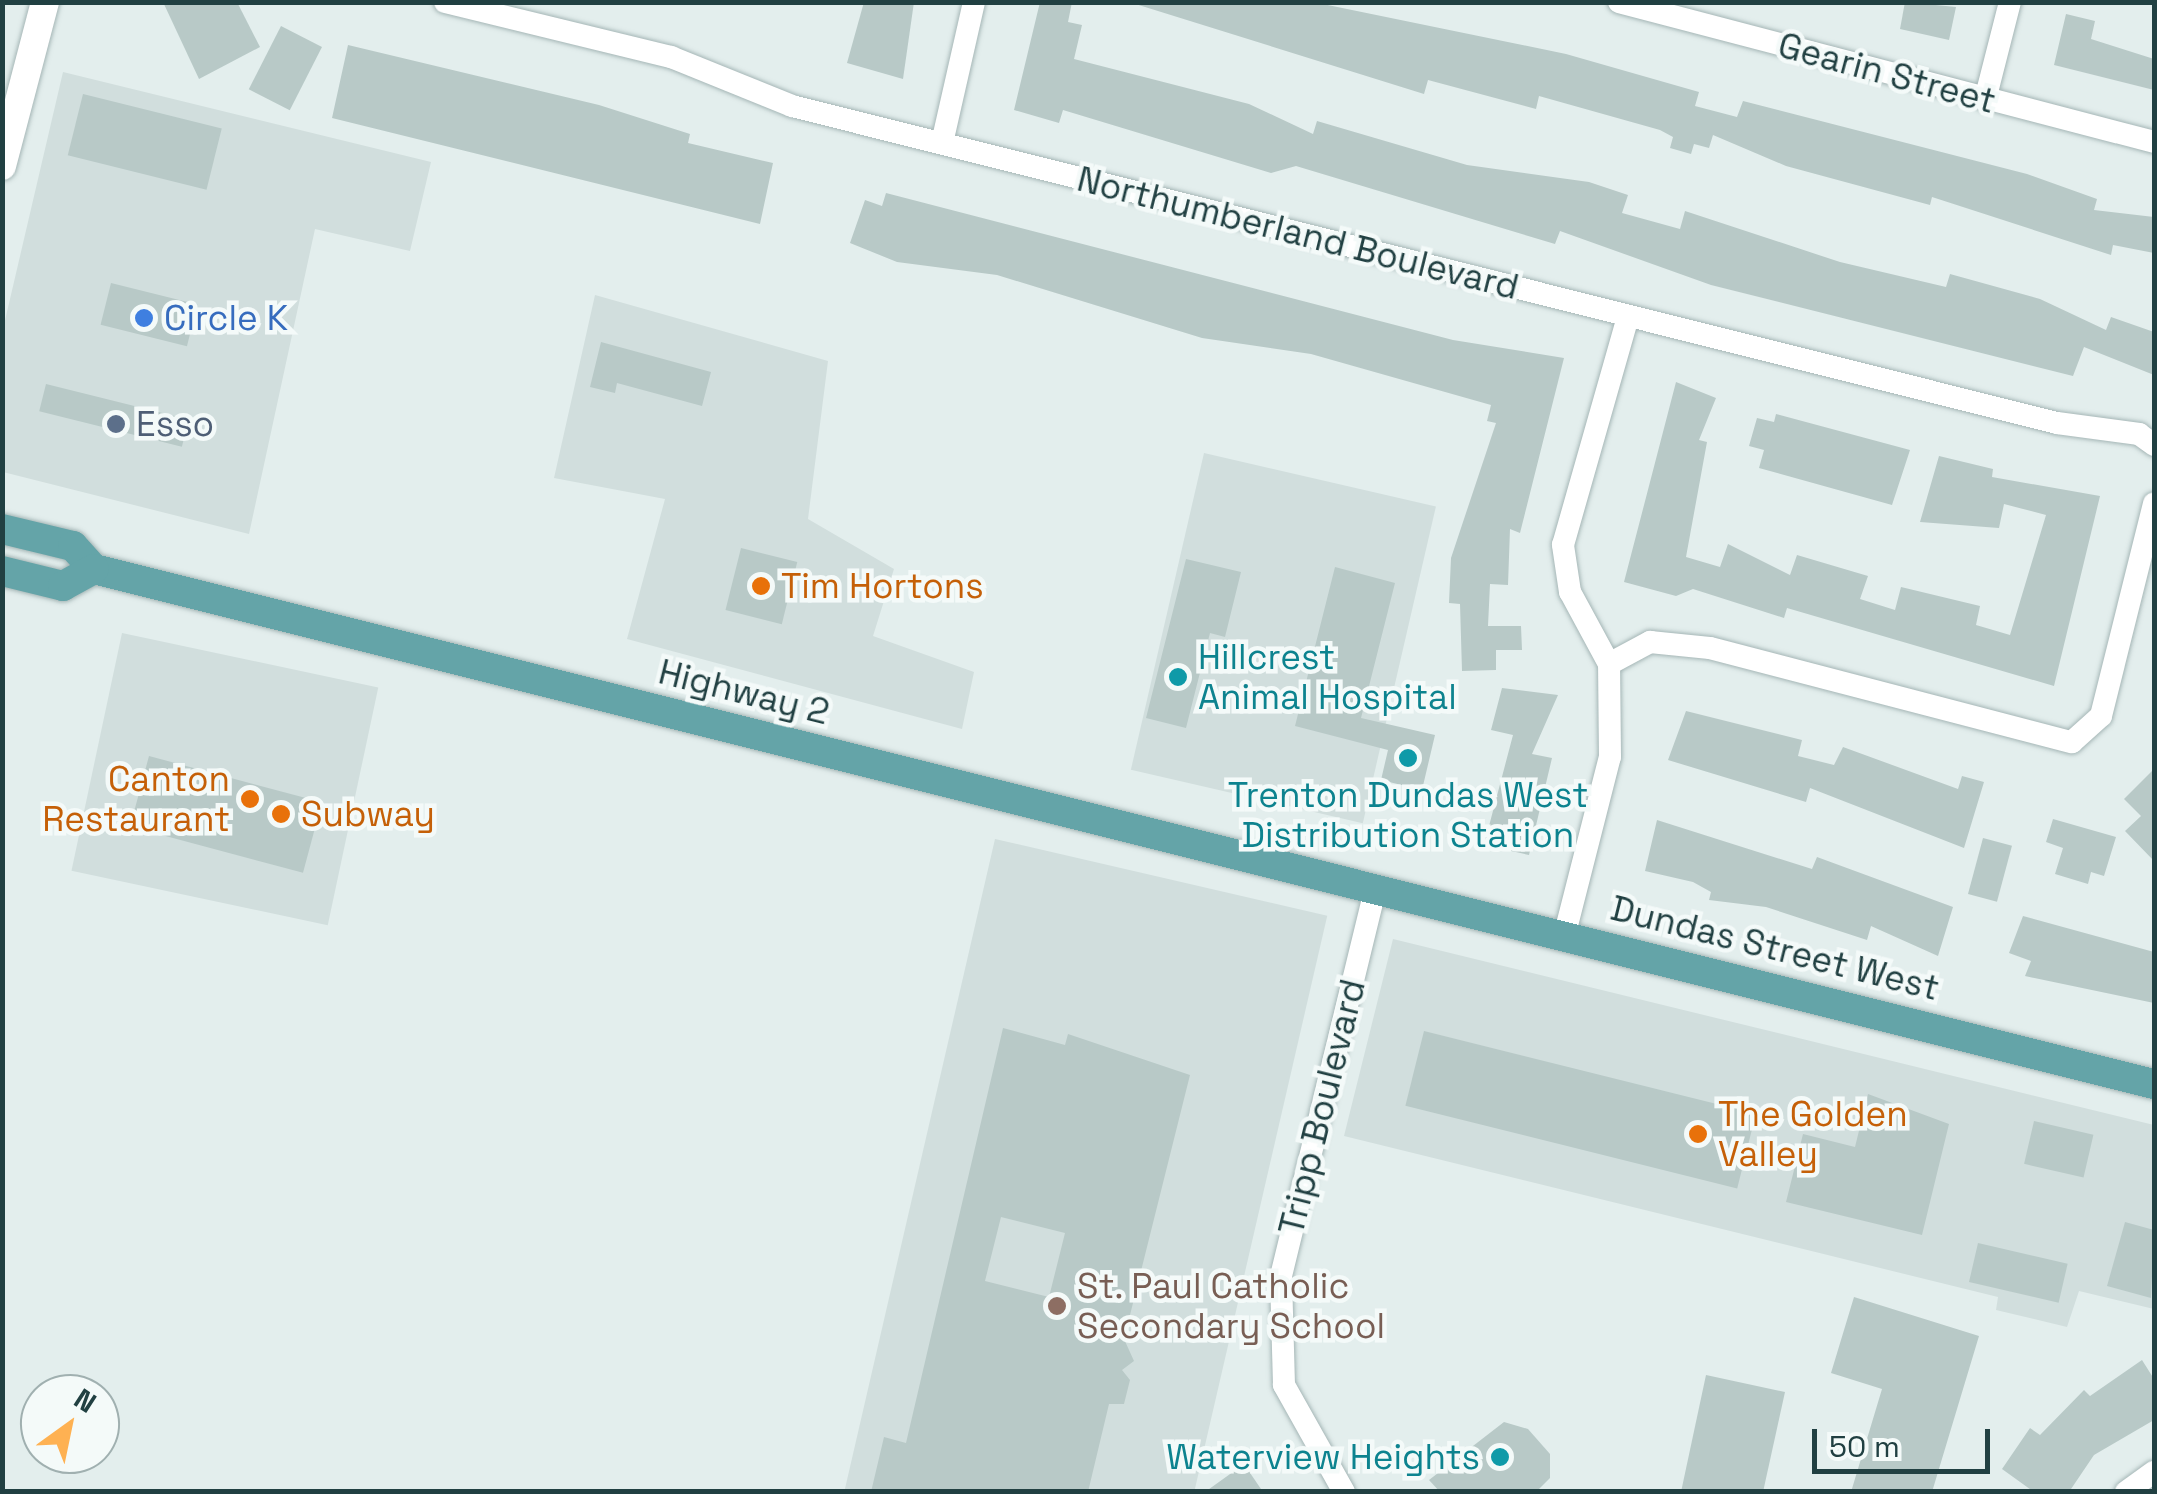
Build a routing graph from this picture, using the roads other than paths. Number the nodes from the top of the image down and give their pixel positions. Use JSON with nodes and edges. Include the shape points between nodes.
{"nodes":[{"id":1,"x":45,"y":2,"type":"edge"},
{"id":2,"x":444,"y":2,"type":"edge"},
{"id":3,"x":974,"y":2,"type":"edge"},
{"id":4,"x":1619,"y":2,"type":"edge"},
{"id":5,"x":2010,"y":2,"type":"edge"},
{"id":6,"x":1717,"y":14,"type":"edge"},
{"id":7,"x":1985,"y":100,"type":"junction"},
{"id":8,"x":2154,"y":142,"type":"edge"},
{"id":9,"x":942,"y":143,"type":"junction"},
{"id":10,"x":2,"y":166,"type":"edge"},
{"id":11,"x":1628,"y":317,"type":"junction"},
{"id":12,"x":2154,"y":445,"type":"edge"},
{"id":13,"x":2154,"y":503,"type":"edge"},
{"id":14,"x":2,"y":529,"type":"edge"},
{"id":15,"x":94,"y":569,"type":"junction"},
{"id":16,"x":2,"y":571,"type":"edge"},
{"id":17,"x":1609,"y":664,"type":"junction"},
{"id":18,"x":1376,"y":887,"type":"junction"},
{"id":19,"x":1566,"y":934,"type":"junction"},
{"id":20,"x":2154,"y":1084,"type":"edge"},
{"id":21,"x":2154,"y":1472,"type":"edge"},
{"id":22,"x":1344,"y":1492,"type":"edge"},
{"id":23,"x":2126,"y":1492,"type":"edge"}],
"edges":[{"from":1,"to":10,"type":"street"},
{"from":2,"to":9,"type":"street","name":"Northumberland Boulevard","via":[[671,57],[792,106]]},
{"from":3,"to":9,"type":"street"},
{"from":4,"to":6,"type":"street","name":"Gearin Street"},
{"from":5,"to":7,"type":"street"},
{"from":6,"to":7,"type":"street","name":"Gearin Street"},
{"from":7,"to":8,"type":"street","name":"Gearin Street"},
{"from":9,"to":11,"type":"street","name":"Northumberland Boulevard"},
{"from":11,"to":12,"type":"street","name":"Northumberland Boulevard","via":[[2057,423],[2139,434]]},
{"from":11,"to":17,"type":"street","via":[[1564,544],[1570,592]]},
{"from":13,"to":17,"type":"street","via":[[2101,716],[2072,742],[1710,648],[1650,642]]},
{"from":14,"to":15,"type":"main road","name":"Highway 2","via":[[73,546]]},
{"from":15,"to":16,"type":"main road","via":[[63,586]]},
{"from":15,"to":18,"type":"main road","name":"Highway 2"},
{"from":17,"to":19,"type":"street","via":[[1610,757]]},
{"from":18,"to":19,"type":"main road","name":"Dundas Street West"},
{"from":18,"to":22,"type":"street","name":"Tripp Boulevard","via":[[1281,1276],[1284,1385]]},
{"from":19,"to":20,"type":"main road","name":"Dundas Street West"},
{"from":21,"to":23,"type":"street"}]}
